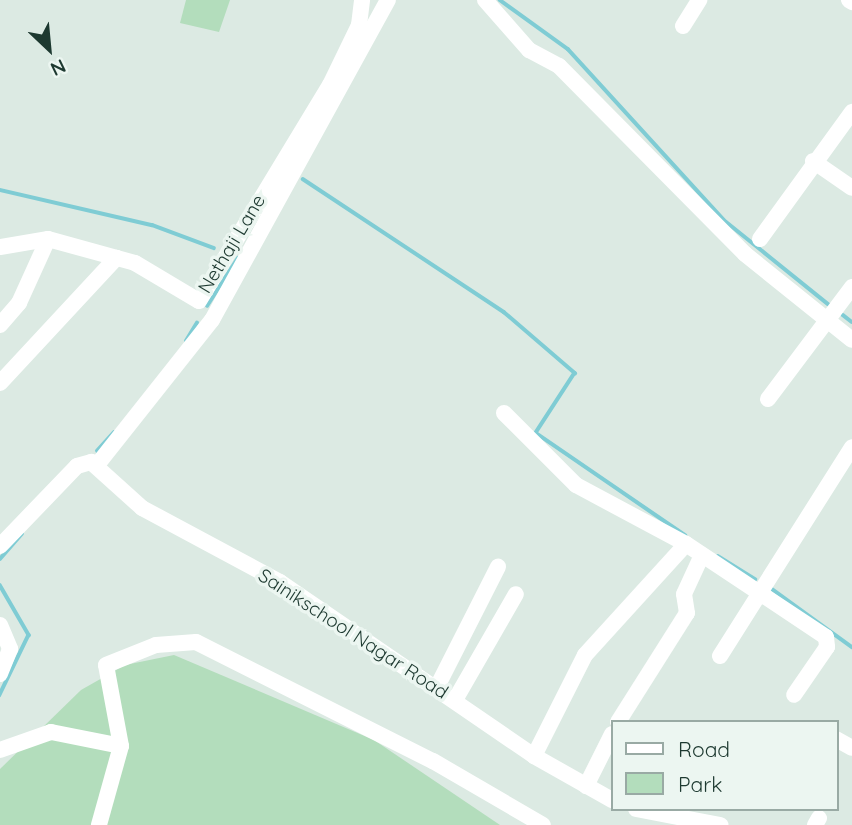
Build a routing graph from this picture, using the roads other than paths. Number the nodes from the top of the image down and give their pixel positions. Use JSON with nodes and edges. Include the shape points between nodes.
{"nodes":[{"id":1,"x":362,"y":0,"type":"edge"},
{"id":2,"x":388,"y":0,"type":"edge"},
{"id":3,"x":485,"y":0,"type":"edge"},
{"id":4,"x":699,"y":0,"type":"edge"},
{"id":5,"x":683,"y":26,"type":"dead end"},
{"id":6,"x":852,"y":112,"type":"edge"},
{"id":7,"x":813,"y":161,"type":"junction"},
{"id":8,"x":852,"y":188,"type":"edge"},
{"id":9,"x":48,"y":239,"type":"junction"},
{"id":10,"x":760,"y":239,"type":"dead end"},
{"id":11,"x":0,"y":247,"type":"edge"},
{"id":12,"x":116,"y":258,"type":"junction"},
{"id":13,"x":852,"y":287,"type":"edge"},
{"id":14,"x":827,"y":321,"type":"junction"},
{"id":15,"x":0,"y":325,"type":"edge"},
{"id":16,"x":852,"y":340,"type":"edge"},
{"id":17,"x":0,"y":383,"type":"edge"},
{"id":18,"x":768,"y":399,"type":"dead end"},
{"id":19,"x":504,"y":413,"type":"dead end"},
{"id":20,"x":852,"y":447,"type":"edge"},
{"id":21,"x":97,"y":465,"type":"junction"},
{"id":22,"x":686,"y":544,"type":"junction"},
{"id":23,"x":0,"y":546,"type":"edge"},
{"id":24,"x":702,"y":555,"type":"junction"},
{"id":25,"x":498,"y":567,"type":"dead end"},
{"id":26,"x":516,"y":594,"type":"dead end"},
{"id":27,"x":757,"y":595,"type":"junction"},
{"id":28,"x":0,"y":625,"type":"edge"},
{"id":29,"x":720,"y":656,"type":"dead end"},
{"id":30,"x":0,"y":674,"type":"edge"},
{"id":31,"x":437,"y":687,"type":"junction"},
{"id":32,"x":794,"y":695,"type":"dead end"},
{"id":33,"x":455,"y":700,"type":"junction"},
{"id":34,"x":619,"y":720,"type":"edge"},
{"id":35,"x":610,"y":738,"type":"edge"},
{"id":36,"x":121,"y":746,"type":"junction"},
{"id":37,"x":0,"y":750,"type":"edge"},
{"id":38,"x":534,"y":756,"type":"junction"},
{"id":39,"x":586,"y":786,"type":"junction"},
{"id":40,"x":610,"y":799,"type":"edge"},
{"id":41,"x":650,"y":811,"type":"edge"},
{"id":42,"x":671,"y":814,"type":"edge"},
{"id":43,"x":99,"y":825,"type":"edge"},
{"id":44,"x":542,"y":825,"type":"edge"},
{"id":45,"x":720,"y":825,"type":"edge"}],
"edges":[{"from":1,"to":12,"type":"street","name":"Nethaji Lane","via":[[359,24],[330,85],[199,301]]},
{"from":2,"to":21,"type":"street","via":[[212,320]]},
{"from":3,"to":14,"type":"street","via":[[529,50],[559,66],[745,254]]},
{"from":4,"to":5,"type":"street"},
{"from":6,"to":7,"type":"street"},
{"from":7,"to":8,"type":"street"},
{"from":7,"to":10,"type":"street"},
{"from":9,"to":11,"type":"street","name":"Nethaji Lane"},
{"from":9,"to":12,"type":"street","name":"Nethaji Lane"},
{"from":9,"to":15,"type":"street","via":[[19,303]]},
{"from":12,"to":17,"type":"street"},
{"from":13,"to":14,"type":"street"},
{"from":14,"to":16,"type":"street"},
{"from":14,"to":18,"type":"street"},
{"from":19,"to":22,"type":"street","via":[[576,485]]},
{"from":20,"to":27,"type":"street"},
{"from":21,"to":23,"type":"street","via":[[77,466]]},
{"from":21,"to":31,"type":"street","name":"Sainikschool Nagar Road","via":[[142,508],[280,582]]},
{"from":22,"to":24,"type":"street"},
{"from":22,"to":38,"type":"street","via":[[585,655]]},
{"from":24,"to":27,"type":"street"},
{"from":24,"to":34,"type":"street","via":[[684,594],[687,613]]},
{"from":25,"to":31,"type":"street"},
{"from":26,"to":33,"type":"street"},
{"from":27,"to":29,"type":"street"},
{"from":27,"to":32,"type":"street","via":[[828,642]]},
{"from":28,"to":30,"type":"street","via":[[10,649]]},
{"from":31,"to":33,"type":"street","name":"Sainikschool Nagar Road"},
{"from":33,"to":38,"type":"street","name":"Sainikschool Nagar Road"},
{"from":35,"to":39,"type":"street"},
{"from":36,"to":37,"type":"street","via":[[51,732]]},
{"from":36,"to":43,"type":"street"},
{"from":36,"to":44,"type":"street","via":[[106,665],[156,645],[197,642],[433,761]]},
{"from":38,"to":39,"type":"street","name":"Sainikschool Nagar Road"},
{"from":39,"to":40,"type":"street","name":"Sainikschool Nagar Road"},
{"from":41,"to":42,"type":"street"},
{"from":42,"to":45,"type":"street"}]}
